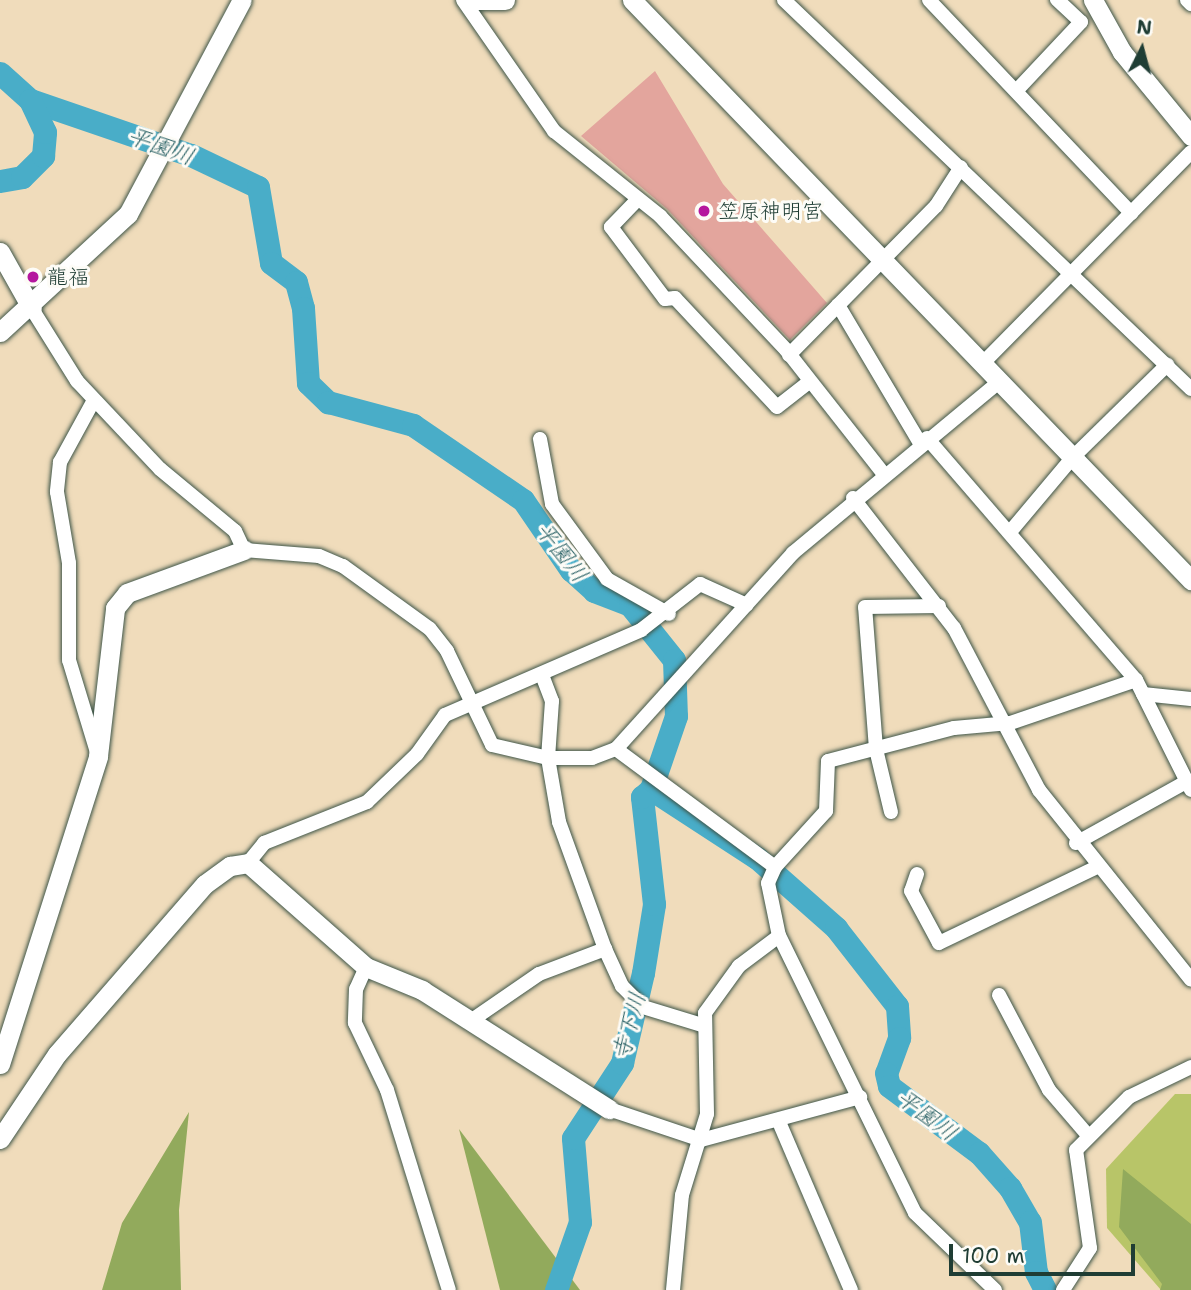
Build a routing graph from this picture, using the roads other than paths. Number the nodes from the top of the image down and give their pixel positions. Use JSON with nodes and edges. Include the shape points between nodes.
{"nodes":[{"id":1,"x":242,"y":0,"type":"edge"},
{"id":2,"x":463,"y":0,"type":"edge"},
{"id":3,"x":471,"y":0,"type":"edge"},
{"id":4,"x":505,"y":0,"type":"edge"},
{"id":5,"x":632,"y":0,"type":"edge"},
{"id":6,"x":784,"y":0,"type":"edge"},
{"id":7,"x":929,"y":0,"type":"edge"},
{"id":8,"x":1057,"y":0,"type":"edge"},
{"id":9,"x":1093,"y":0,"type":"edge"},
{"id":10,"x":1187,"y":0,"type":"edge"},
{"id":11,"x":1191,"y":4,"type":"edge"},
{"id":12,"x":1018,"y":89,"type":"junction"},
{"id":13,"x":1191,"y":136,"type":"edge"},
{"id":14,"x":1191,"y":152,"type":"edge"},
{"id":15,"x":961,"y":167,"type":"junction"},
{"id":16,"x":638,"y":199,"type":"junction"},
{"id":17,"x":1131,"y":213,"type":"junction"},
{"id":18,"x":0,"y":252,"type":"edge"},
{"id":19,"x":882,"y":259,"type":"junction"},
{"id":20,"x":1073,"y":275,"type":"junction"},
{"id":21,"x":838,"y":305,"type":"junction"},
{"id":22,"x":32,"y":309,"type":"junction"},
{"id":23,"x":0,"y":332,"type":"edge"},
{"id":24,"x":789,"y":355,"type":"junction"},
{"id":25,"x":982,"y":363,"type":"junction"},
{"id":26,"x":1167,"y":365,"type":"junction"},
{"id":27,"x":1000,"y":380,"type":"junction"},
{"id":28,"x":808,"y":383,"type":"junction"},
{"id":29,"x":1191,"y":389,"type":"edge"},
{"id":30,"x":94,"y":400,"type":"junction"},
{"id":31,"x":540,"y":439,"type":"dead end"},
{"id":32,"x":924,"y":441,"type":"junction"},
{"id":33,"x":1073,"y":457,"type":"junction"},
{"id":34,"x":883,"y":473,"type":"junction"},
{"id":35,"x":853,"y":498,"type":"junction"},
{"id":36,"x":1010,"y":532,"type":"junction"},
{"id":37,"x":244,"y":550,"type":"junction"},
{"id":38,"x":1191,"y":580,"type":"edge"},
{"id":39,"x":747,"y":605,"type":"junction"},
{"id":40,"x":939,"y":606,"type":"junction"},
{"id":41,"x":664,"y":617,"type":"junction"},
{"id":42,"x":542,"y":675,"type":"junction"},
{"id":43,"x":1136,"y":680,"type":"junction"},
{"id":44,"x":1143,"y":694,"type":"junction"},
{"id":45,"x":1191,"y":699,"type":"edge"},
{"id":46,"x":473,"y":702,"type":"junction"},
{"id":47,"x":1001,"y":722,"type":"junction"},
{"id":48,"x":876,"y":749,"type":"junction"},
{"id":49,"x":616,"y":750,"type":"junction"},
{"id":50,"x":98,"y":756,"type":"junction"},
{"id":51,"x":548,"y":758,"type":"junction"},
{"id":52,"x":1188,"y":786,"type":"edge"},
{"id":53,"x":891,"y":812,"type":"dead end"},
{"id":54,"x":1076,"y":843,"type":"junction"},
{"id":55,"x":248,"y":863,"type":"junction"},
{"id":56,"x":775,"y":867,"type":"junction"},
{"id":57,"x":1095,"y":868,"type":"junction"},
{"id":58,"x":917,"y":874,"type":"dead end"},
{"id":59,"x":779,"y":936,"type":"junction"},
{"id":60,"x":605,"y":949,"type":"junction"},
{"id":61,"x":366,"y":967,"type":"junction"},
{"id":62,"x":1191,"y":980,"type":"edge"},
{"id":63,"x":999,"y":995,"type":"dead end"},
{"id":64,"x":472,"y":1020,"type":"junction"},
{"id":65,"x":705,"y":1026,"type":"junction"},
{"id":66,"x":0,"y":1064,"type":"edge"},
{"id":67,"x":1191,"y":1068,"type":"edge"},
{"id":68,"x":860,"y":1097,"type":"junction"},
{"id":69,"x":608,"y":1108,"type":"joint"},
{"id":70,"x":779,"y":1122,"type":"junction"},
{"id":71,"x":1086,"y":1133,"type":"junction"},
{"id":72,"x":0,"y":1139,"type":"edge"},
{"id":73,"x":701,"y":1140,"type":"junction"},
{"id":74,"x":449,"y":1290,"type":"edge"},
{"id":75,"x":673,"y":1290,"type":"edge"},
{"id":76,"x":851,"y":1290,"type":"edge"},
{"id":77,"x":995,"y":1290,"type":"edge"},
{"id":78,"x":1063,"y":1290,"type":"edge"}],
"edges":[{"from":1,"to":22,"type":"street","via":[[216,38],[160,162],[119,225]]},
{"from":2,"to":16,"type":"street","via":[[554,131]]},
{"from":3,"to":4,"type":"street"},
{"from":5,"to":19,"type":"street"},
{"from":6,"to":15,"type":"street"},
{"from":7,"to":12,"type":"street"},
{"from":8,"to":12,"type":"street","via":[[1081,22]]},
{"from":9,"to":13,"type":"street","via":[[1122,52]]},
{"from":10,"to":11,"type":"street"},
{"from":12,"to":17,"type":"street"},
{"from":14,"to":17,"type":"street"},
{"from":15,"to":19,"type":"street","via":[[936,206]]},
{"from":15,"to":20,"type":"street"},
{"from":16,"to":24,"type":"street"},
{"from":16,"to":28,"type":"street","via":[[611,227],[665,299],[675,298],[777,407]]},
{"from":17,"to":20,"type":"street"},
{"from":18,"to":22,"type":"street"},
{"from":19,"to":21,"type":"street"},
{"from":19,"to":25,"type":"street"},
{"from":20,"to":25,"type":"street"},
{"from":20,"to":26,"type":"street"},
{"from":21,"to":24,"type":"street"},
{"from":21,"to":32,"type":"street"},
{"from":22,"to":23,"type":"street"},
{"from":22,"to":30,"type":"street"},
{"from":24,"to":28,"type":"street"},
{"from":25,"to":27,"type":"street"},
{"from":26,"to":29,"type":"street"},
{"from":26,"to":33,"type":"street"},
{"from":27,"to":32,"type":"street"},
{"from":27,"to":33,"type":"street"},
{"from":28,"to":34,"type":"street"},
{"from":30,"to":37,"type":"street","via":[[160,469],[235,531]]},
{"from":30,"to":50,"type":"street","via":[[60,462],[57,492],[69,563],[69,660]]},
{"from":31,"to":41,"type":"street","via":[[552,504],[607,579]]},
{"from":32,"to":34,"type":"street"},
{"from":32,"to":36,"type":"street"},
{"from":33,"to":36,"type":"street"},
{"from":33,"to":38,"type":"street"},
{"from":34,"to":35,"type":"street"},
{"from":35,"to":39,"type":"street"},
{"from":35,"to":40,"type":"street"},
{"from":36,"to":43,"type":"street"},
{"from":37,"to":46,"type":"street","via":[[319,556],[343,566],[430,629]]},
{"from":37,"to":50,"type":"street","via":[[127,593],[116,608]]},
{"from":39,"to":41,"type":"street","via":[[700,584]]},
{"from":39,"to":49,"type":"street"},
{"from":40,"to":47,"type":"street"},
{"from":40,"to":48,"type":"street","via":[[865,607]]},
{"from":41,"to":42,"type":"street"},
{"from":42,"to":46,"type":"street"},
{"from":42,"to":51,"type":"street","via":[[552,701]]},
{"from":43,"to":44,"type":"street"},
{"from":43,"to":47,"type":"street"},
{"from":44,"to":45,"type":"street"},
{"from":44,"to":52,"type":"street"},
{"from":46,"to":51,"type":"street","via":[[497,749]]},
{"from":46,"to":55,"type":"street","via":[[435,724],[417,754],[367,802],[264,843]]},
{"from":47,"to":48,"type":"street"},
{"from":47,"to":54,"type":"street"},
{"from":48,"to":53,"type":"street"},
{"from":48,"to":56,"type":"street","via":[[828,761],[826,811]]},
{"from":49,"to":51,"type":"street","via":[[592,758]]},
{"from":49,"to":56,"type":"street"},
{"from":50,"to":66,"type":"street"},
{"from":51,"to":60,"type":"street","via":[[559,821]]},
{"from":52,"to":54,"type":"street"},
{"from":54,"to":57,"type":"street"},
{"from":55,"to":61,"type":"street"},
{"from":55,"to":72,"type":"street","via":[[220,871],[205,884],[57,1054]]},
{"from":56,"to":59,"type":"street","via":[[768,883]]},
{"from":57,"to":58,"type":"street","via":[[939,943],[911,891]]},
{"from":57,"to":62,"type":"street"},
{"from":59,"to":65,"type":"street","via":[[739,966],[710,1002]]},
{"from":59,"to":68,"type":"street"},
{"from":60,"to":64,"type":"street","via":[[539,974]]},
{"from":60,"to":65,"type":"street","via":[[629,995],[643,1007]]},
{"from":61,"to":64,"type":"street"},
{"from":61,"to":74,"type":"street","via":[[356,989],[355,1023],[387,1090]]},
{"from":63,"to":71,"type":"street","via":[[1049,1090]]},
{"from":64,"to":69,"type":"street","via":[[581,1095]]},
{"from":65,"to":73,"type":"street"},
{"from":67,"to":71,"type":"street","via":[[1129,1097]]},
{"from":68,"to":70,"type":"street"},
{"from":68,"to":77,"type":"street","via":[[915,1213]]},
{"from":69,"to":73,"type":"street"},
{"from":70,"to":73,"type":"street"},
{"from":70,"to":76,"type":"street"},
{"from":71,"to":78,"type":"street","via":[[1074,1160],[1090,1248]]},
{"from":73,"to":75,"type":"street","via":[[682,1195]]}]}
